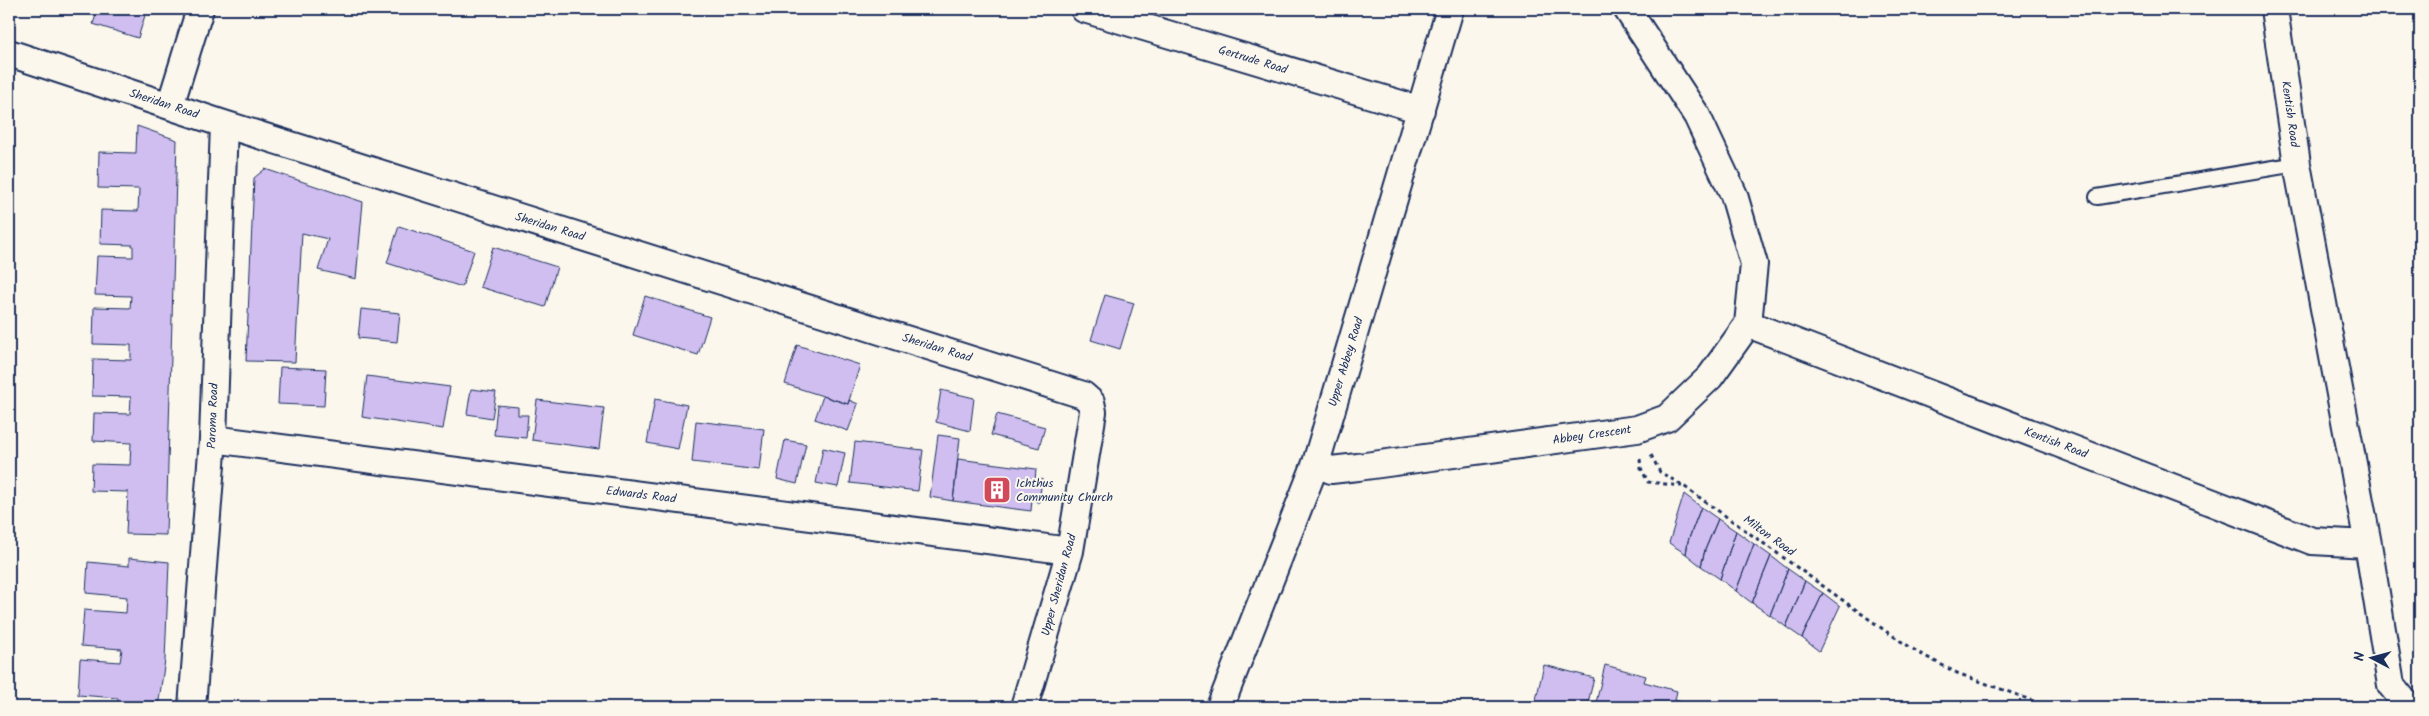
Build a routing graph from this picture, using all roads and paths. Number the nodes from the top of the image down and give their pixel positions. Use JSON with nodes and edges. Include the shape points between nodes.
{"nodes":[{"id":1,"x":200,"y":9,"type":"edge"},
{"id":2,"x":1084,"y":9,"type":"edge"},
{"id":3,"x":1450,"y":9,"type":"edge"},
{"id":4,"x":1628,"y":9,"type":"edge"},
{"id":5,"x":2274,"y":9,"type":"edge"},
{"id":6,"x":9,"y":53,"type":"edge"},
{"id":7,"x":170,"y":106,"type":"junction"},
{"id":8,"x":1421,"y":110,"type":"junction"},
{"id":9,"x":224,"y":124,"type":"junction"},
{"id":10,"x":2297,"y":164,"type":"junction"},
{"id":11,"x":2097,"y":197,"type":"dead end"},
{"id":12,"x":1748,"y":324,"type":"junction"},
{"id":13,"x":1091,"y":402,"type":"joint"},
{"id":14,"x":213,"y":439,"type":"junction"},
{"id":15,"x":1649,"y":451,"type":"dead end"},
{"id":16,"x":1316,"y":463,"type":"junction"},
{"id":17,"x":1641,"y":468,"type":"dead end"},
{"id":18,"x":1685,"y":487,"type":"junction"},
{"id":19,"x":2368,"y":544,"type":"junction"},
{"id":20,"x":1070,"y":551,"type":"junction"},
{"id":21,"x":192,"y":707,"type":"edge"},
{"id":22,"x":1024,"y":707,"type":"edge"},
{"id":23,"x":1220,"y":707,"type":"edge"},
{"id":24,"x":2050,"y":707,"type":"edge"},
{"id":25,"x":2409,"y":707,"type":"edge"}],
"edges":[{"from":1,"to":7,"type":"street"},
{"from":2,"to":8,"type":"street","name":"Gertrude Road"},
{"from":3,"to":8,"type":"street","name":"Upper Abbey Road"},
{"from":4,"to":12,"type":"street","name":"Abbey Crescent","via":[[1697,116],[1734,194],[1754,264]]},
{"from":5,"to":10,"type":"street","name":"Kentish Road"},
{"from":6,"to":7,"type":"street","name":"Sheridan Road"},
{"from":7,"to":9,"type":"street","name":"Sheridan Road"},
{"from":8,"to":16,"type":"street","name":"Upper Abbey Road"},
{"from":9,"to":13,"type":"street","name":"Sheridan Road","via":[[1073,391]]},
{"from":9,"to":14,"type":"street","name":"Paroma Road"},
{"from":10,"to":11,"type":"lane"},
{"from":10,"to":19,"type":"street","name":"Kentish Road"},
{"from":12,"to":16,"type":"street","name":"Abbey Crescent","via":[[1710,377],[1667,418],[1637,429],[1331,470]]},
{"from":12,"to":19,"type":"street","name":"Kentish Road","via":[[2312,542]]},
{"from":13,"to":20,"type":"street","name":"Upper Sheridan Road","via":[[1092,423]]},
{"from":14,"to":20,"type":"street","name":"Edwards Road"},
{"from":14,"to":21,"type":"street","name":"Paroma Road"},
{"from":15,"to":18,"type":"path","name":"Milton Road","via":[[1660,472]]},
{"from":16,"to":23,"type":"street","name":"Upper Abbey Road"},
{"from":17,"to":18,"type":"path","via":[[1648,482]]},
{"from":18,"to":24,"type":"path","name":"Milton Road","via":[[1887,632],[1937,664]]},
{"from":19,"to":25,"type":"street","name":"Kentish Road","via":[[2391,685]]},
{"from":20,"to":22,"type":"street","name":"Upper Sheridan Road"}]}
